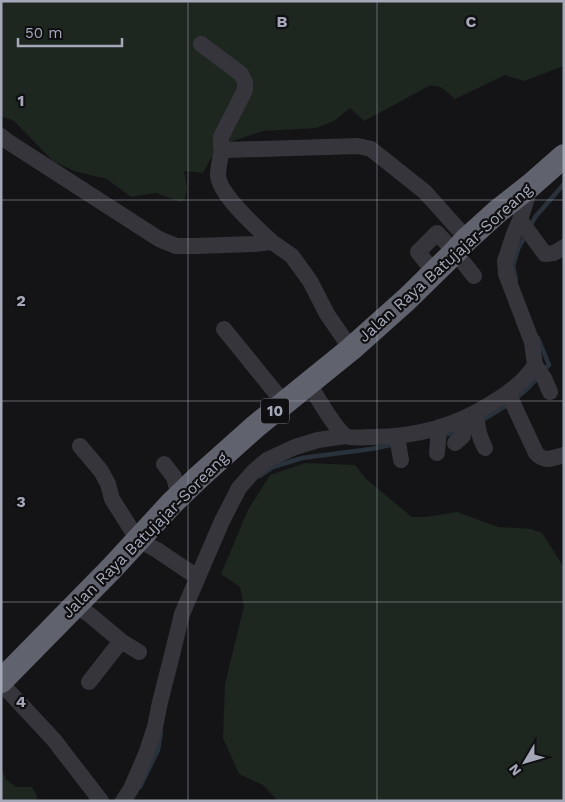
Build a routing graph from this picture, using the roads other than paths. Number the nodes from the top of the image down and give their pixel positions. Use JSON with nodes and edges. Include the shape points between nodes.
{"nodes":[{"id":1,"x":201,"y":44,"type":"dead end"},
{"id":2,"x":1,"y":136,"type":"edge"},
{"id":3,"x":222,"y":148,"type":"junction"},
{"id":4,"x":564,"y":156,"type":"edge"},
{"id":5,"x":531,"y":185,"type":"junction"},
{"id":6,"x":525,"y":227,"type":"junction"},
{"id":7,"x":272,"y":242,"type":"junction"},
{"id":8,"x":461,"y":246,"type":"junction"},
{"id":9,"x":564,"y":247,"type":"edge"},
{"id":10,"x":474,"y":276,"type":"dead end"},
{"id":11,"x":224,"y":328,"type":"dead end"},
{"id":12,"x":351,"y":348,"type":"junction"},
{"id":13,"x":308,"y":383,"type":"junction"},
{"id":14,"x":511,"y":399,"type":"junction"},
{"id":15,"x":284,"y":403,"type":"junction"},
{"id":16,"x":467,"y":426,"type":"junction"},
{"id":17,"x":346,"y":436,"type":"junction"},
{"id":18,"x":80,"y":446,"type":"dead end"},
{"id":19,"x":485,"y":448,"type":"dead end"},
{"id":20,"x":564,"y":455,"type":"edge"},
{"id":21,"x":164,"y":464,"type":"dead end"},
{"id":22,"x":179,"y":496,"type":"junction"},
{"id":23,"x":138,"y":540,"type":"junction"},
{"id":24,"x":196,"y":577,"type":"junction"},
{"id":25,"x":75,"y":605,"type":"junction"},
{"id":26,"x":120,"y":641,"type":"junction"},
{"id":27,"x":139,"y":652,"type":"dead end"},
{"id":28,"x":1,"y":682,"type":"edge"},
{"id":29,"x":89,"y":682,"type":"dead end"},
{"id":30,"x":101,"y":801,"type":"edge"},
{"id":31,"x":123,"y":801,"type":"edge"}],
"edges":[{"from":1,"to":3,"type":"street","via":[[241,74],[245,82],[245,90],[221,137]]},
{"from":2,"to":7,"type":"street","via":[[176,246]]},
{"from":3,"to":7,"type":"street","via":[[220,184],[242,214]]},
{"from":3,"to":8,"type":"street","via":[[358,146],[371,149],[425,192]]},
{"from":4,"to":5,"type":"highway","name":"Jalan Raya Batujajar-Soreang","number":"10"},
{"from":5,"to":6,"type":"street"},
{"from":5,"to":8,"type":"highway","name":"Jalan Raya Batujajar-Soreang","number":"10","via":[[498,210]]},
{"from":6,"to":9,"type":"street","via":[[545,254],[554,254]]},
{"from":6,"to":14,"type":"street","via":[[514,234],[507,256],[506,274],[542,376],[526,377]]},
{"from":7,"to":12,"type":"street","via":[[292,256]]},
{"from":8,"to":10,"type":"street"},
{"from":8,"to":12,"type":"highway","name":"Jalan Raya Batujajar-Soreang","number":"10"},
{"from":11,"to":15,"type":"street"},
{"from":12,"to":13,"type":"highway","name":"Jalan Raya Batujajar-Soreang","number":"10"},
{"from":13,"to":15,"type":"highway","name":"Jalan Raya Batujajar-Soreang","number":"10"},
{"from":13,"to":17,"type":"street"},
{"from":14,"to":16,"type":"street"},
{"from":14,"to":20,"type":"street","via":[[540,458]]},
{"from":15,"to":22,"type":"highway","name":"Jalan Raya Batujajar-Soreang","number":"10"},
{"from":16,"to":17,"type":"street","via":[[439,438],[420,432],[399,446]]},
{"from":16,"to":19,"type":"street","via":[[478,433]]},
{"from":17,"to":24,"type":"street","via":[[295,446],[267,460],[254,471],[239,488]]},
{"from":18,"to":23,"type":"street","via":[[100,471],[112,500]]},
{"from":21,"to":22,"type":"street","via":[[174,477]]},
{"from":22,"to":23,"type":"highway","name":"Jalan Raya Batujajar-Soreang","number":"10"},
{"from":23,"to":24,"type":"street"},
{"from":23,"to":25,"type":"highway","name":"Jalan Raya Batujajar-Soreang","number":"10"},
{"from":24,"to":31,"type":"street","via":[[182,614],[155,727],[131,789]]},
{"from":25,"to":26,"type":"street"},
{"from":25,"to":28,"type":"highway","name":"Jalan Raya Batujajar-Soreang","number":"10"},
{"from":26,"to":27,"type":"street"},
{"from":26,"to":29,"type":"street"},
{"from":28,"to":30,"type":"street","via":[[54,740]]}]}
